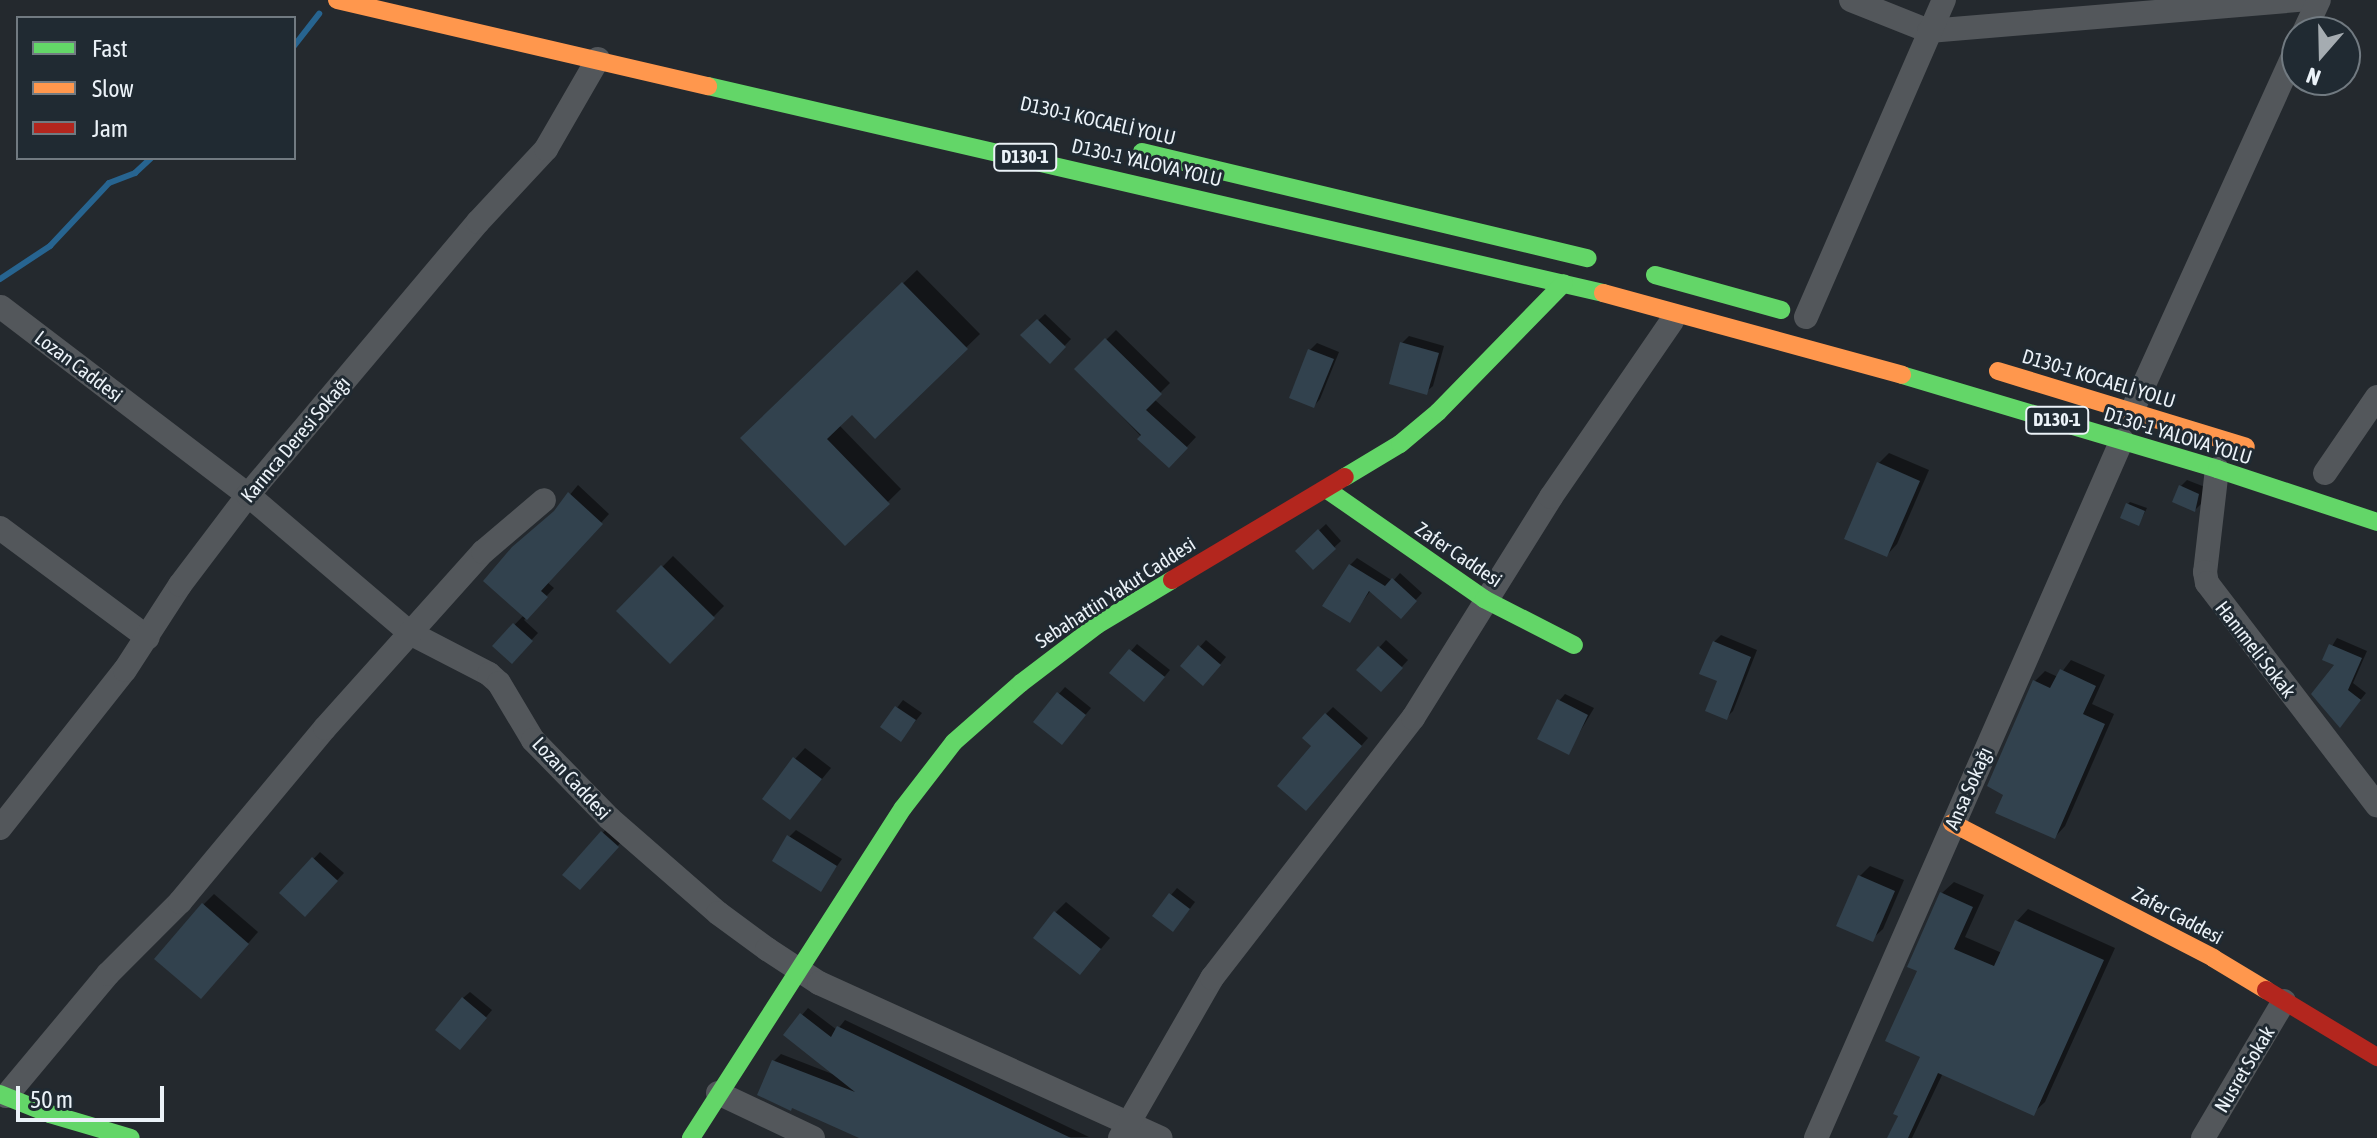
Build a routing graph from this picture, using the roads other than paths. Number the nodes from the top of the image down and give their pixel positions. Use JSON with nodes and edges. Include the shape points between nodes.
{"nodes":[{"id":1,"x":337,"y":0,"type":"edge"},
{"id":2,"x":1851,"y":0,"type":"edge"},
{"id":3,"x":1944,"y":0,"type":"edge"},
{"id":4,"x":2300,"y":0,"type":"edge"},
{"id":5,"x":1929,"y":31,"type":"junction"},
{"id":6,"x":598,"y":59,"type":"junction"},
{"id":7,"x":2281,"y":83,"type":"edge"},
{"id":8,"x":1118,"y":147,"type":"dead end"},
{"id":9,"x":1612,"y":264,"type":"dead end"},
{"id":10,"x":1643,"y":272,"type":"dead end"},
{"id":11,"x":1559,"y":288,"type":"junction"},
{"id":12,"x":1,"y":307,"type":"edge"},
{"id":13,"x":1816,"y":320,"type":"joint"},
{"id":14,"x":1672,"y":321,"type":"junction"},
{"id":15,"x":1973,"y":364,"type":"dead end"},
{"id":16,"x":2377,"y":397,"type":"edge"},
{"id":17,"x":2132,"y":411,"type":"junction"},
{"id":18,"x":2119,"y":446,"type":"junction"},
{"id":19,"x":2265,"y":453,"type":"dead end"},
{"id":20,"x":2217,"y":469,"type":"junction"},
{"id":21,"x":2325,"y":473,"type":"dead end"},
{"id":22,"x":1326,"y":489,"type":"junction"},
{"id":23,"x":248,"y":495,"type":"junction"},
{"id":24,"x":544,"y":500,"type":"dead end"},
{"id":25,"x":2377,"y":522,"type":"edge"},
{"id":26,"x":0,"y":528,"type":"edge"},
{"id":27,"x":1484,"y":599,"type":"junction"},
{"id":28,"x":410,"y":633,"type":"junction"},
{"id":29,"x":148,"y":638,"type":"junction"},
{"id":30,"x":1574,"y":645,"type":"dead end"},
{"id":31,"x":2377,"y":805,"type":"edge"},
{"id":32,"x":1952,"y":823,"type":"junction"},
{"id":33,"x":0,"y":828,"type":"edge"},
{"id":34,"x":799,"y":973,"type":"junction"},
{"id":35,"x":2284,"y":1001,"type":"junction"},
{"id":36,"x":2377,"y":1057,"type":"edge"},
{"id":37,"x":718,"y":1093,"type":"junction"},
{"id":38,"x":2,"y":1100,"type":"edge"},
{"id":39,"x":1124,"y":1130,"type":"edge"},
{"id":40,"x":131,"y":1138,"type":"edge"},
{"id":41,"x":691,"y":1138,"type":"edge"},
{"id":42,"x":813,"y":1138,"type":"edge"},
{"id":43,"x":1161,"y":1138,"type":"edge"},
{"id":44,"x":1816,"y":1138,"type":"edge"},
{"id":45,"x":2203,"y":1138,"type":"edge"}],
"edges":[{"from":1,"to":6,"type":"main road","name":"D130-1 YALOVA YOLU","number":"D130-1"},
{"from":2,"to":5,"type":"street"},
{"from":3,"to":5,"type":"street"},
{"from":4,"to":5,"type":"street"},
{"from":5,"to":13,"type":"street"},
{"from":6,"to":11,"type":"main road","name":"D130-1 YALOVA YOLU","number":"D130-1"},
{"from":6,"to":23,"type":"street","name":"Karınca Deresi Sokağı","via":[[546,149],[438,268]]},
{"from":7,"to":17,"type":"street"},
{"from":8,"to":9,"type":"main road","name":"D130-1 KOCAELİ YOLU"},
{"from":10,"to":13,"type":"main road"},
{"from":11,"to":14,"type":"street"},
{"from":11,"to":18,"type":"main road","name":"D130-1 YALOVA YOLU","number":"D130-1","via":[[1735,328]]},
{"from":11,"to":22,"type":"main road","name":"Sebahattin Yakut Caddesi","via":[[1421,428]]},
{"from":12,"to":23,"type":"street","name":"Lozan Caddesi"},
{"from":14,"to":18,"type":"street"},
{"from":14,"to":27,"type":"street"},
{"from":15,"to":17,"type":"main road","name":"D130-1 KOCAELİ YOLU","number":"D130-1"},
{"from":16,"to":21,"type":"street"},
{"from":17,"to":19,"type":"main road","name":"D130-1 KOCAELİ YOLU","number":"D130-1"},
{"from":18,"to":20,"type":"main road","name":"D130-1 YALOVA YOLU","number":"D130-1"},
{"from":18,"to":32,"type":"street","name":"Ansa Sokağı"},
{"from":20,"to":25,"type":"main road","name":"D130-1 YALOVA YOLU","number":"D130-1"},
{"from":20,"to":31,"type":"street","name":"Hanımeli Sokak","via":[[2207,583]]},
{"from":22,"to":27,"type":"main road","name":"Zafer Caddesi"},
{"from":22,"to":34,"type":"main road","name":"Sebahattin Yakut Caddesi","via":[[1097,625],[973,724],[918,785]]},
{"from":23,"to":28,"type":"street","name":"Lozan Caddesi"},
{"from":23,"to":29,"type":"street","name":"Karınca Deresi Sokağı","via":[[180,585]]},
{"from":24,"to":28,"type":"street","via":[[483,552]]},
{"from":26,"to":29,"type":"street"},
{"from":27,"to":30,"type":"main road","name":"Zafer Caddesi"},
{"from":27,"to":39,"type":"street","via":[[1413,718],[1212,978]]},
{"from":28,"to":34,"type":"street","name":"Lozan Caddesi","via":[[489,674],[533,740],[609,818],[718,913]]},
{"from":28,"to":38,"type":"street"},
{"from":29,"to":33,"type":"street","name":"Karınca Deresi Sokağı"},
{"from":32,"to":35,"type":"main road","name":"Zafer Caddesi","via":[[2213,958]]},
{"from":32,"to":44,"type":"street","name":"Ansa Sokağı"},
{"from":34,"to":37,"type":"main road","name":"Sebahattin Yakut Caddesi"},
{"from":34,"to":39,"type":"street","name":"Lozan Caddesi"},
{"from":35,"to":36,"type":"main road","name":"Zafer Caddesi"},
{"from":35,"to":45,"type":"street","name":"Nusret Sokak"},
{"from":37,"to":41,"type":"main road","name":"Sebahattin Yakut Caddesi"},
{"from":37,"to":42,"type":"street"},
{"from":38,"to":40,"type":"main road"},
{"from":39,"to":43,"type":"street","name":"Lozan Caddesi"}]}
